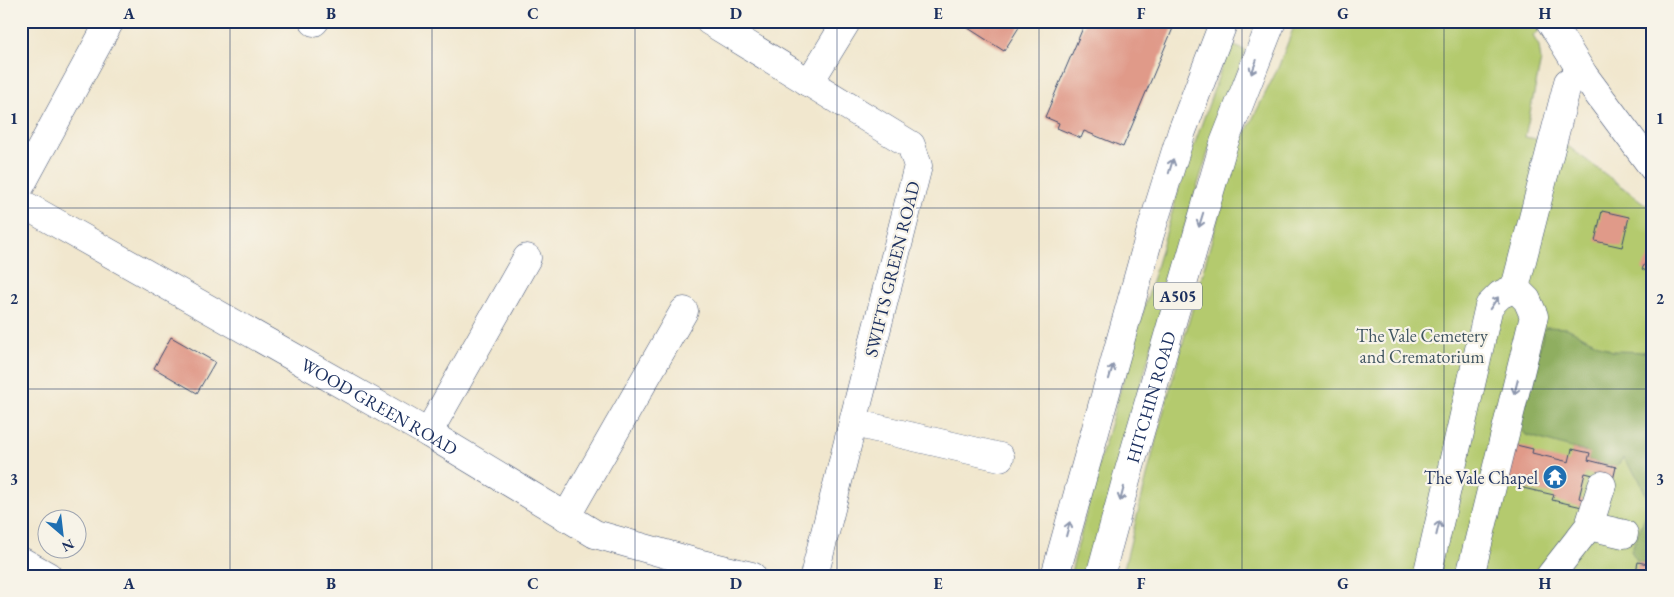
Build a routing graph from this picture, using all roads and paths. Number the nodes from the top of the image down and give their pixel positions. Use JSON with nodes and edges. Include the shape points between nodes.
{"nodes":[{"id":1,"x":110,"y":21,"type":"edge"},
{"id":2,"x":710,"y":21,"type":"edge"},
{"id":3,"x":847,"y":21,"type":"edge"},
{"id":4,"x":1224,"y":21,"type":"edge"},
{"id":5,"x":1272,"y":21,"type":"edge"},
{"id":6,"x":1550,"y":21,"type":"edge"},
{"id":7,"x":1583,"y":74,"type":"junction"},
{"id":8,"x":809,"y":83,"type":"junction"},
{"id":9,"x":1653,"y":168,"type":"edge"},
{"id":10,"x":21,"y":185,"type":"edge"},
{"id":11,"x":21,"y":203,"type":"edge"},
{"id":12,"x":527,"y":258,"type":"dead end"},
{"id":13,"x":1516,"y":288,"type":"junction"},
{"id":14,"x":684,"y":311,"type":"dead end"},
{"id":15,"x":854,"y":423,"type":"junction"},
{"id":16,"x":428,"y":433,"type":"junction"},
{"id":17,"x":1000,"y":457,"type":"dead end"},
{"id":18,"x":1602,"y":485,"type":"dead end"},
{"id":19,"x":566,"y":517,"type":"junction"},
{"id":20,"x":1589,"y":526,"type":"junction"},
{"id":21,"x":1624,"y":534,"type":"dead end"},
{"id":22,"x":21,"y":561,"type":"edge"},
{"id":23,"x":48,"y":576,"type":"edge"},
{"id":24,"x":752,"y":576,"type":"edge"},
{"id":25,"x":814,"y":576,"type":"edge"},
{"id":26,"x":1055,"y":576,"type":"edge"},
{"id":27,"x":1100,"y":576,"type":"edge"},
{"id":28,"x":1428,"y":576,"type":"edge"},
{"id":29,"x":1470,"y":576,"type":"edge"},
{"id":30,"x":1550,"y":576,"type":"edge"}],
"edges":[{"from":1,"to":10,"type":"street"},
{"from":2,"to":8,"type":"street","name":"SWIFTS GREEN ROAD"},
{"from":3,"to":8,"type":"street"},
{"from":26,"to":4,"type":"street","number":"A505","one_way":true,"via":[[1150,234],[1182,131]]},
{"from":5,"to":27,"type":"street","name":"HITCHIN ROAD","number":"A505","one_way":true,"via":[[1224,143]]},
{"from":6,"to":7,"type":"street"},
{"from":7,"to":9,"type":"street"},
{"from":7,"to":13,"type":"street","via":[[1568,82]]},
{"from":8,"to":15,"type":"street","name":"SWIFTS GREEN ROAD","via":[[911,146],[918,166]]},
{"from":11,"to":16,"type":"street","name":"WOOD GREEN ROAD"},
{"from":12,"to":16,"type":"street"},
{"from":28,"to":13,"type":"street","one_way":true,"via":[[1490,306],[1500,295]]},
{"from":13,"to":29,"type":"street","one_way":true,"via":[[1527,300],[1534,316]]},
{"from":14,"to":19,"type":"street"},
{"from":15,"to":17,"type":"street"},
{"from":15,"to":25,"type":"street","name":"SWIFTS GREEN ROAD"},
{"from":16,"to":19,"type":"street","name":"WOOD GREEN ROAD"},
{"from":18,"to":20,"type":"street"},
{"from":19,"to":24,"type":"street","name":"WOOD GREEN ROAD","via":[[595,534]]},
{"from":20,"to":21,"type":"street"},
{"from":20,"to":30,"type":"street"},
{"from":22,"to":23,"type":"street"}]}
